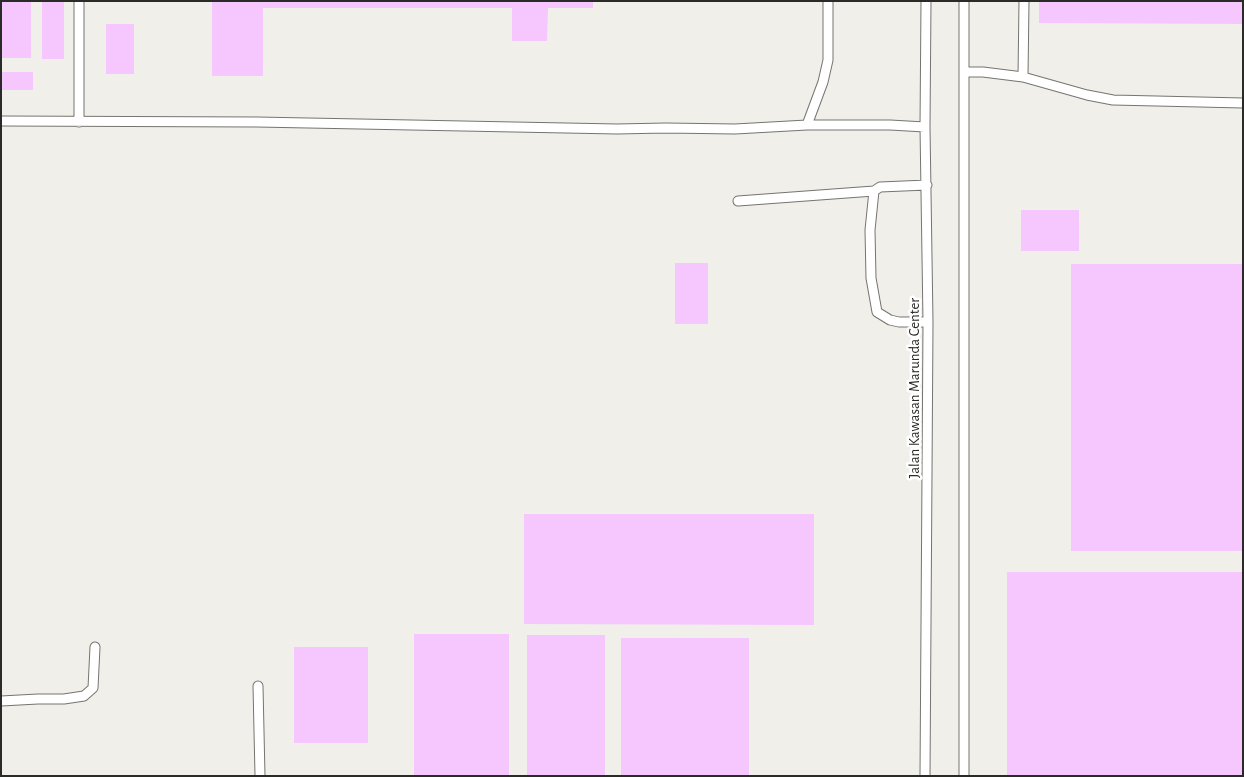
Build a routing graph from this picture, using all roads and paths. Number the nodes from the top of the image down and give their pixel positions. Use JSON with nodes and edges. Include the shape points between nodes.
{"nodes":[{"id":1,"x":78,"y":1,"type":"edge"},
{"id":2,"x":828,"y":1,"type":"edge"},
{"id":3,"x":926,"y":1,"type":"edge"},
{"id":4,"x":964,"y":1,"type":"edge"},
{"id":5,"x":1024,"y":1,"type":"edge"},
{"id":6,"x":964,"y":72,"type":"junction"},
{"id":7,"x":1024,"y":78,"type":"junction"},
{"id":8,"x":1243,"y":103,"type":"edge"},
{"id":9,"x":1,"y":121,"type":"edge"},
{"id":10,"x":79,"y":122,"type":"junction"},
{"id":11,"x":807,"y":125,"type":"junction"},
{"id":12,"x":925,"y":127,"type":"junction"},
{"id":13,"x":927,"y":185,"type":"junction"},
{"id":14,"x":874,"y":191,"type":"junction"},
{"id":15,"x":738,"y":201,"type":"dead end"},
{"id":16,"x":928,"y":322,"type":"junction"},
{"id":17,"x":95,"y":646,"type":"dead end"},
{"id":18,"x":258,"y":686,"type":"dead end"},
{"id":19,"x":1,"y":702,"type":"edge"},
{"id":20,"x":260,"y":776,"type":"edge"},
{"id":21,"x":925,"y":776,"type":"edge"},
{"id":22,"x":964,"y":776,"type":"edge"}],
"edges":[{"from":1,"to":10,"type":"lane"},
{"from":2,"to":11,"type":"lane","via":[[828,60]]},
{"from":3,"to":12,"type":"lane","name":"Jalan Kawasan Marunda Center"},
{"from":4,"to":6,"type":"lane"},
{"from":5,"to":7,"type":"lane"},
{"from":6,"to":7,"type":"lane"},
{"from":6,"to":22,"type":"lane"},
{"from":7,"to":8,"type":"lane","via":[[1113,100]]},
{"from":9,"to":10,"type":"lane"},
{"from":10,"to":11,"type":"lane","via":[[735,130]]},
{"from":11,"to":12,"type":"lane"},
{"from":12,"to":13,"type":"lane","name":"Jalan Kawasan Marunda Center"},
{"from":13,"to":14,"type":"lane","via":[[880,187]]},
{"from":13,"to":16,"type":"lane","name":"Jalan Kawasan Marunda Center"},
{"from":14,"to":15,"type":"lane"},
{"from":14,"to":16,"type":"lane","via":[[870,247],[877,312],[899,322]]},
{"from":16,"to":21,"type":"lane","name":"Jalan Kawasan Marunda Center"},
{"from":17,"to":19,"type":"lane","via":[[93,688],[84,696],[64,700]]},
{"from":18,"to":20,"type":"lane"}]}
